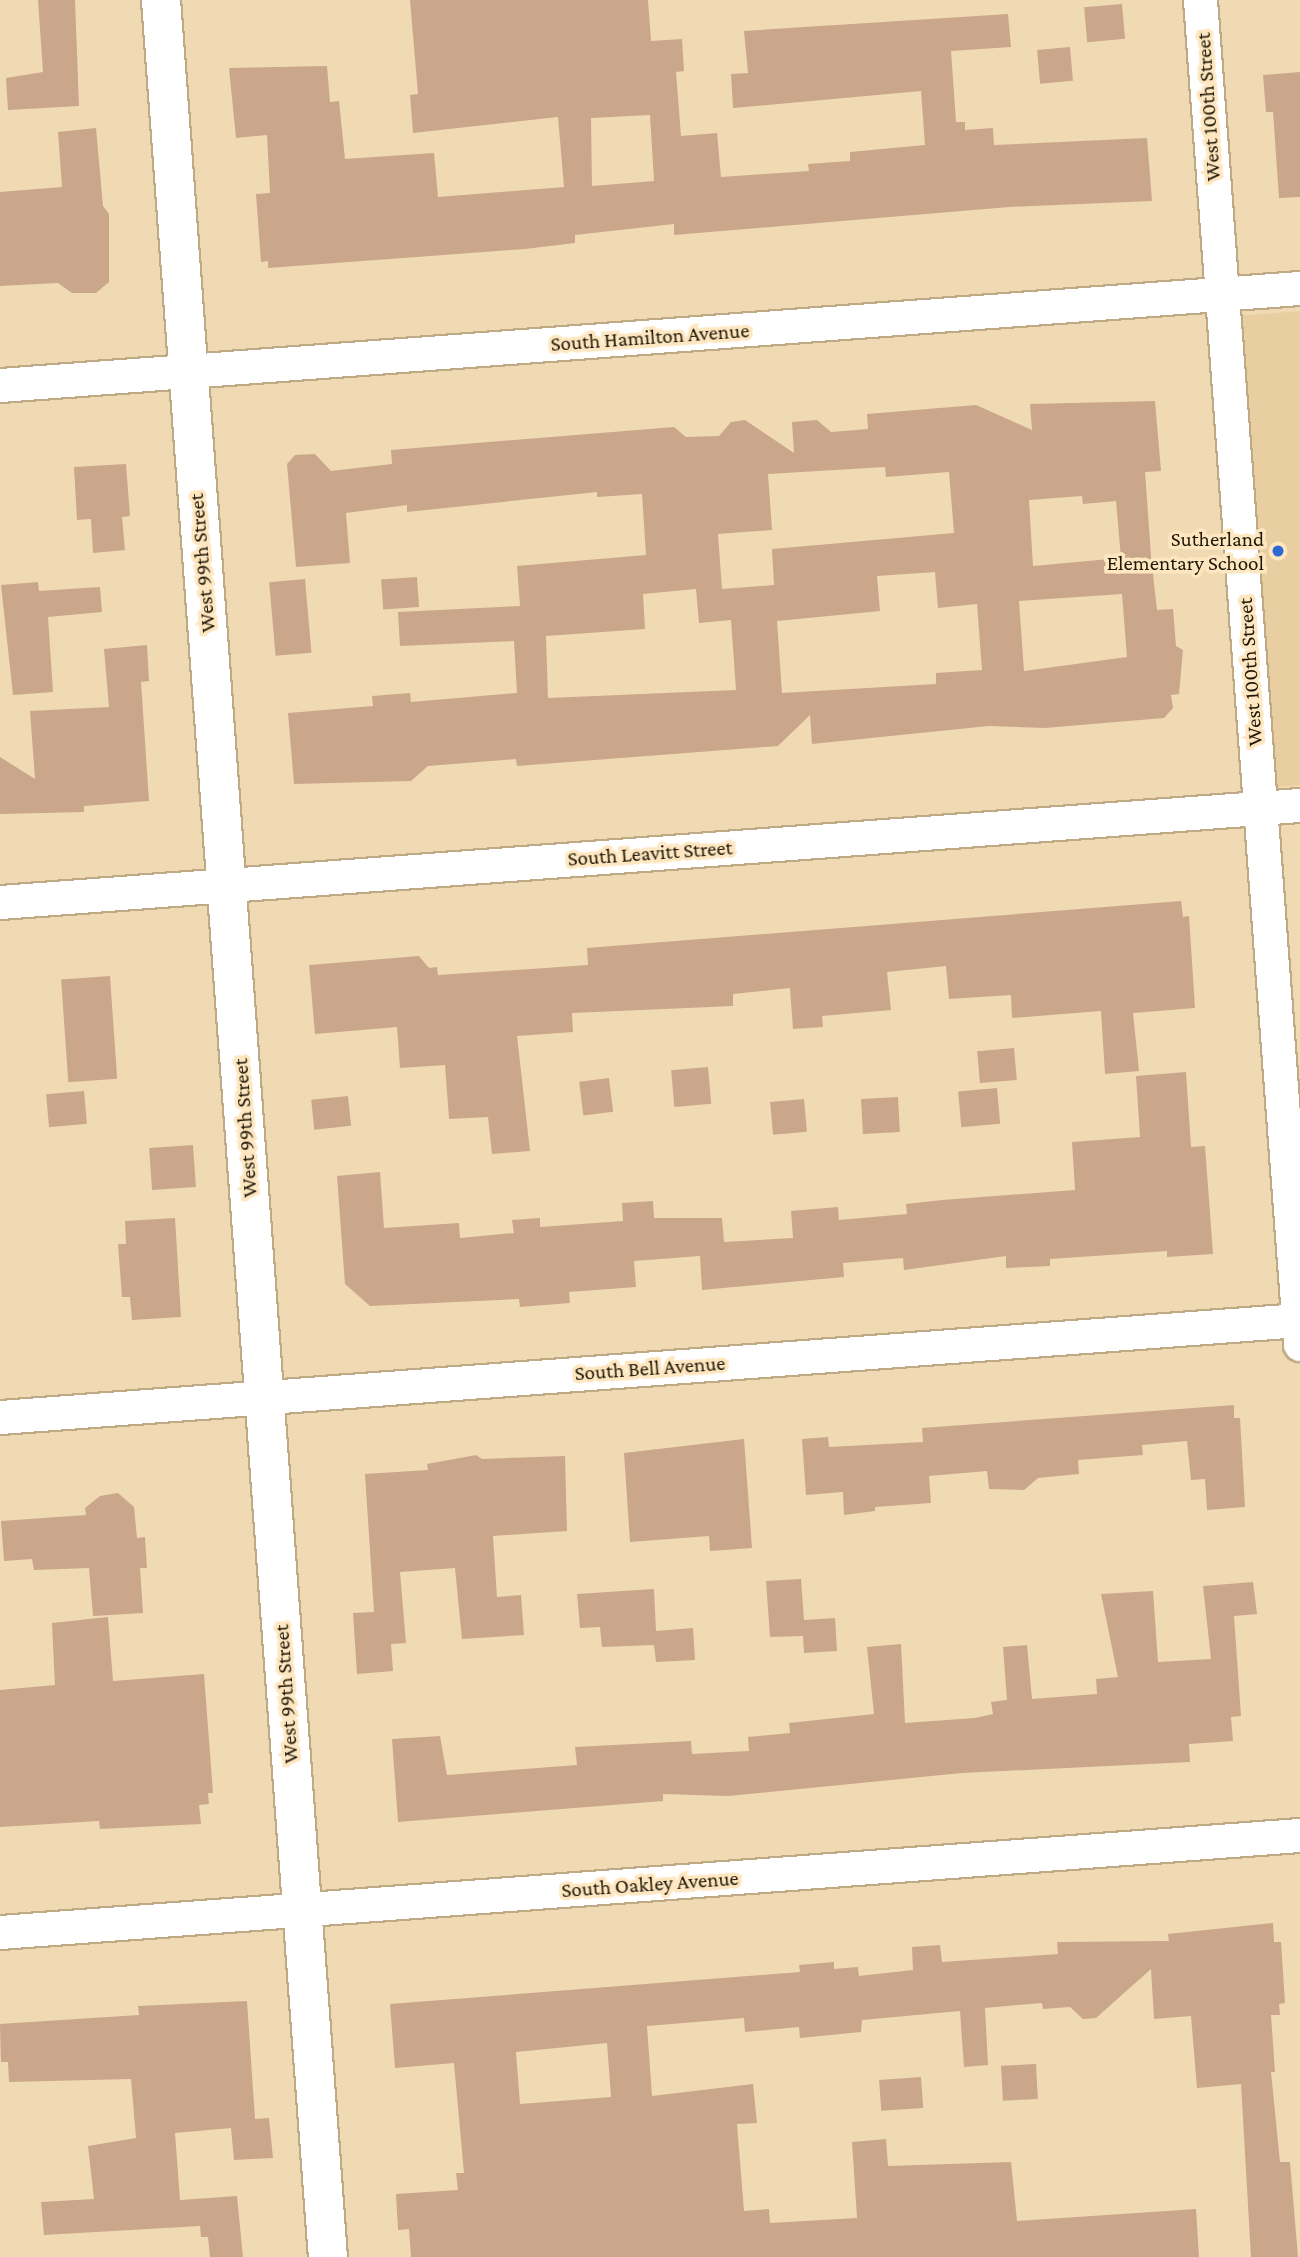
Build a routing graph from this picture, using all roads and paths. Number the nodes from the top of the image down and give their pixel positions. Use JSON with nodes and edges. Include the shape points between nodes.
{"nodes":[{"id":1,"x":161,"y":0,"type":"edge"},
{"id":2,"x":1200,"y":0,"type":"edge"},
{"id":3,"x":1300,"y":288,"type":"edge"},
{"id":4,"x":1222,"y":294,"type":"junction"},
{"id":5,"x":187,"y":371,"type":"junction"},
{"id":6,"x":0,"y":385,"type":"edge"},
{"id":7,"x":1300,"y":805,"type":"edge"},
{"id":8,"x":1261,"y":808,"type":"junction"},
{"id":9,"x":227,"y":885,"type":"junction"},
{"id":10,"x":0,"y":902,"type":"edge"},
{"id":11,"x":1299,"y":1328,"type":"edge"},
{"id":12,"x":265,"y":1397,"type":"junction"},
{"id":13,"x":0,"y":1417,"type":"edge"},
{"id":14,"x":1300,"y":1835,"type":"edge"},
{"id":15,"x":302,"y":1910,"type":"junction"},
{"id":16,"x":0,"y":1932,"type":"edge"},
{"id":17,"x":328,"y":2257,"type":"edge"}],
"edges":[{"from":1,"to":5,"type":"street","name":"West 99th Street"},
{"from":2,"to":4,"type":"street","name":"West 100th Street"},
{"from":3,"to":4,"type":"street","name":"South Hamilton Avenue"},
{"from":4,"to":5,"type":"street","name":"South Hamilton Avenue"},
{"from":4,"to":8,"type":"street","name":"West 100th Street"},
{"from":5,"to":6,"type":"street","name":"South Hamilton Avenue"},
{"from":5,"to":9,"type":"street","name":"West 99th Street"},
{"from":7,"to":8,"type":"street","name":"South Leavitt Street"},
{"from":8,"to":9,"type":"street","name":"South Leavitt Street"},
{"from":8,"to":11,"type":"street","name":"West 100th Street"},
{"from":9,"to":10,"type":"street","name":"South Leavitt Street"},
{"from":9,"to":12,"type":"street","name":"West 99th Street"},
{"from":11,"to":12,"type":"street","name":"South Bell Avenue"},
{"from":12,"to":13,"type":"street","name":"South Bell Avenue"},
{"from":12,"to":15,"type":"street","name":"West 99th Street"},
{"from":14,"to":15,"type":"street","name":"South Oakley Avenue"},
{"from":15,"to":16,"type":"street","name":"South Oakley Avenue"},
{"from":15,"to":17,"type":"street","name":"West 99th Street"}]}
